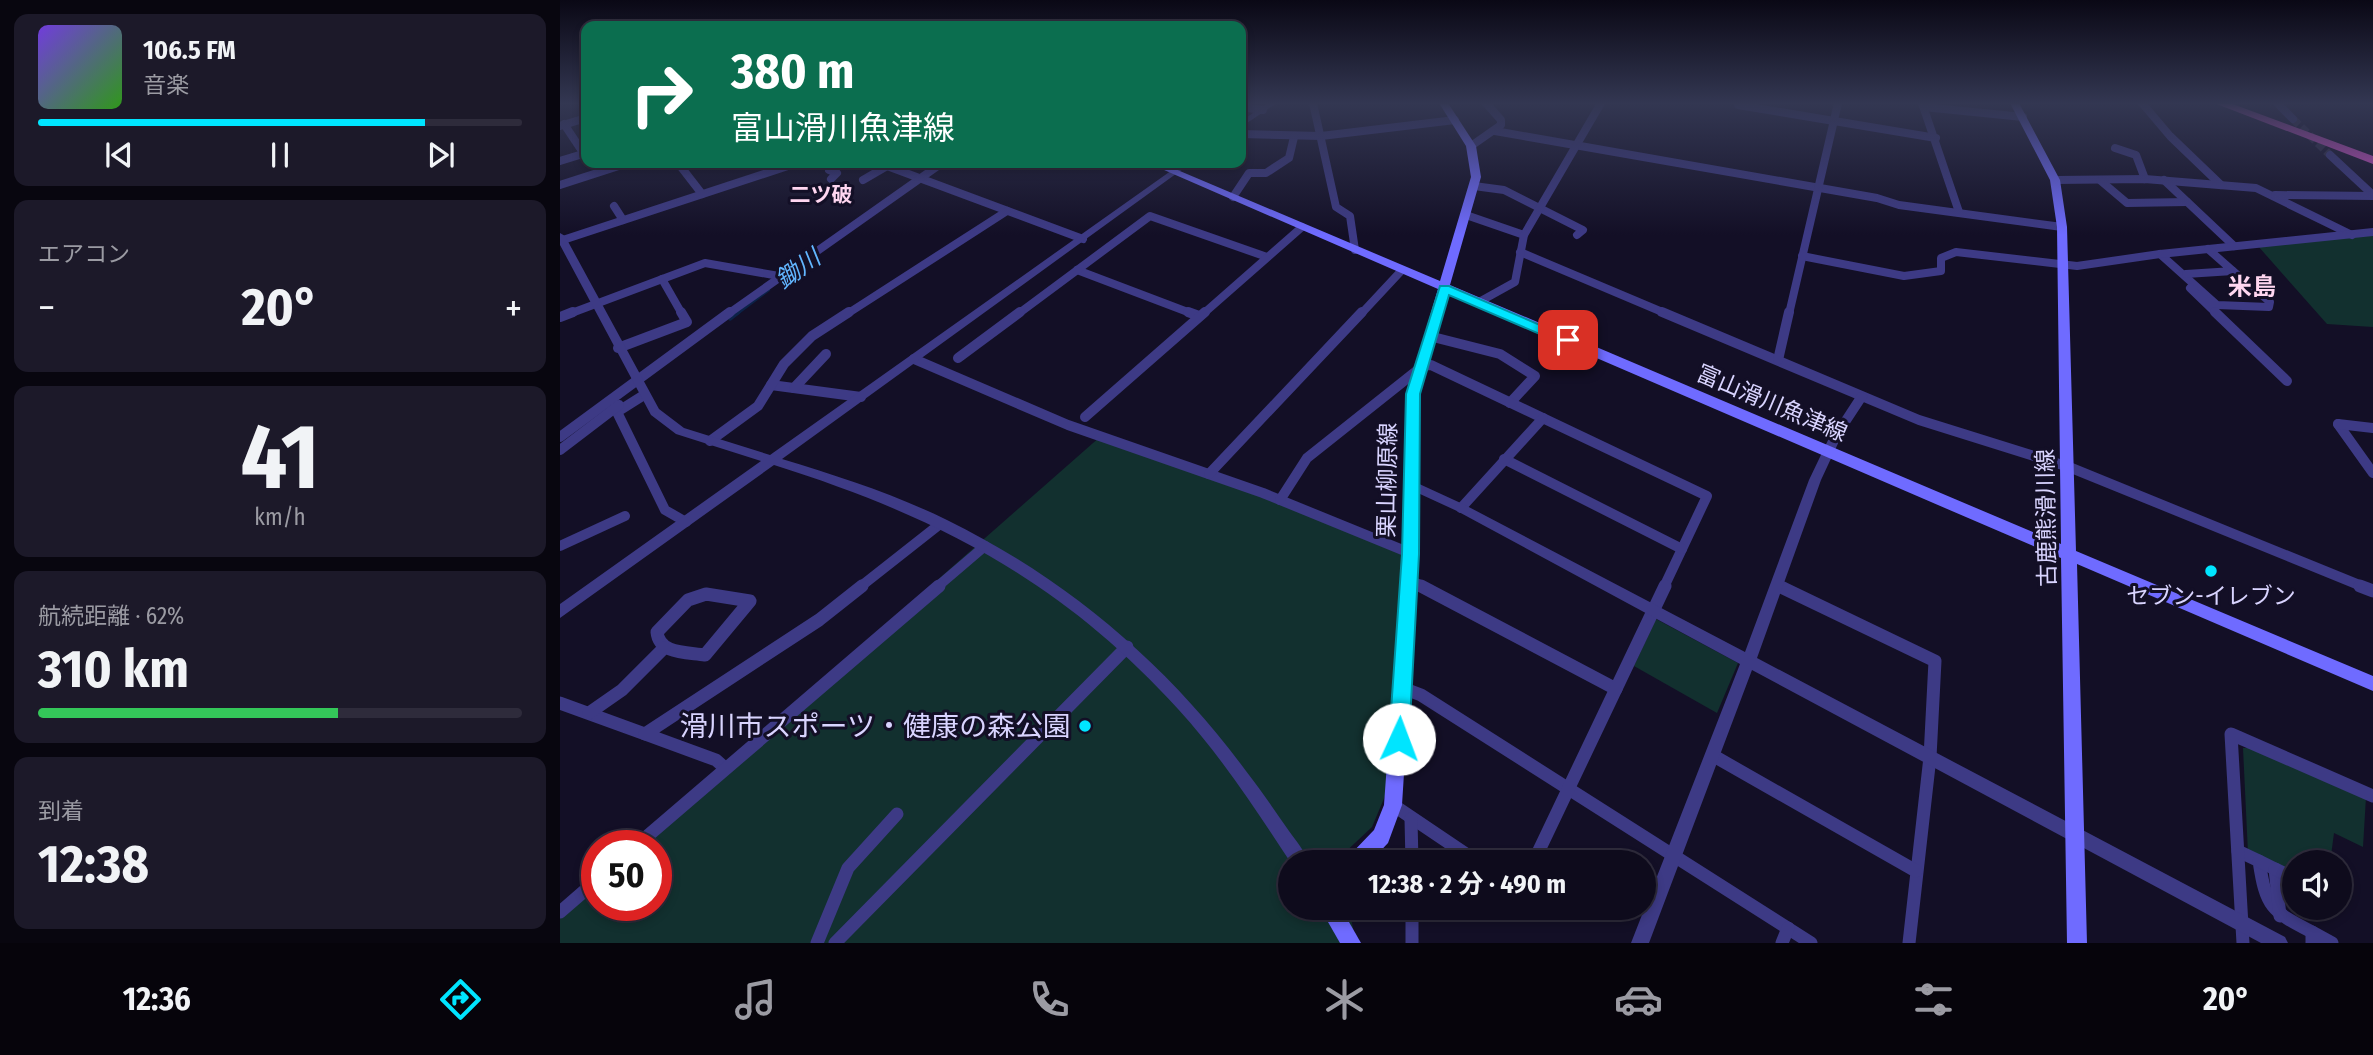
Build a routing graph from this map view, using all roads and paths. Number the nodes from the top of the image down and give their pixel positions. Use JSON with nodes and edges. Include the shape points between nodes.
{"nodes":[{"id":1,"x":1292,"y":147,"type":"edge"},
{"id":2,"x":1323,"y":147,"type":"edge"},
{"id":3,"x":1471,"y":147,"type":"edge"},
{"id":4,"x":1576,"y":147,"type":"edge"},
{"id":5,"x":1589,"y":147,"type":"edge"},
{"id":6,"x":1828,"y":147,"type":"edge"},
{"id":7,"x":1939,"y":147,"type":"edge"},
{"id":8,"x":2038,"y":147,"type":"edge"},
{"id":9,"x":2181,"y":147,"type":"edge"},
{"id":10,"x":2345,"y":147,"type":"tunnel mouth"},
{"id":11,"x":2347,"y":147,"type":"tunnel mouth"},
{"id":12,"x":2115,"y":148,"type":"dead end"},
{"id":13,"x":581,"y":155,"type":"edge"},
{"id":14,"x":2330,"y":155,"type":"tunnel mouth"},
{"id":15,"x":2373,"y":157,"type":"edge"},
{"id":16,"x":560,"y":162,"type":"edge"},
{"id":17,"x":613,"y":168,"type":"edge"},
{"id":18,"x":682,"y":168,"type":"edge"},
{"id":19,"x":782,"y":168,"type":"edge"},
{"id":20,"x":833,"y":168,"type":"edge"},
{"id":21,"x":878,"y":168,"type":"edge"},
{"id":22,"x":893,"y":168,"type":"edge"},
{"id":23,"x":936,"y":168,"type":"edge"},
{"id":24,"x":1165,"y":168,"type":"edge"},
{"id":25,"x":1180,"y":168,"type":"edge"},
{"id":26,"x":1174,"y":172,"type":"junction"},
{"id":27,"x":831,"y":179,"type":"dead end"},
{"id":28,"x":922,"y":179,"type":"junction"},
{"id":29,"x":2145,"y":179,"type":"junction"},
{"id":30,"x":863,"y":180,"type":"dead end"},
{"id":31,"x":2054,"y":180,"type":"junction"},
{"id":32,"x":2164,"y":180,"type":"junction"},
{"id":33,"x":2101,"y":181,"type":"junction"},
{"id":34,"x":560,"y":185,"type":"edge"},
{"id":35,"x":2221,"y":185,"type":"junction"},
{"id":36,"x":1474,"y":186,"type":"junction"},
{"id":37,"x":1818,"y":187,"type":"junction"},
{"id":38,"x":702,"y":194,"type":"junction"},
{"id":39,"x":2275,"y":195,"type":"junction"},
{"id":40,"x":2373,"y":195,"type":"edge"},
{"id":41,"x":1233,"y":197,"type":"junction"},
{"id":42,"x":2187,"y":202,"type":"junction"},
{"id":43,"x":614,"y":205,"type":"dead end"},
{"id":44,"x":1540,"y":209,"type":"junction"},
{"id":45,"x":1007,"y":211,"type":"junction"},
{"id":46,"x":1959,"y":212,"type":"junction"},
{"id":47,"x":1466,"y":215,"type":"junction"},
{"id":48,"x":623,"y":220,"type":"junction"},
{"id":49,"x":1302,"y":227,"type":"junction"},
{"id":50,"x":2063,"y":227,"type":"junction"},
{"id":51,"x":2373,"y":232,"type":"edge"},
{"id":52,"x":1524,"y":235,"type":"junction"},
{"id":53,"x":1577,"y":235,"type":"dead end"},
{"id":54,"x":2353,"y":235,"type":"junction"},
{"id":55,"x":561,"y":239,"type":"edge"},
{"id":56,"x":1083,"y":239,"type":"junction"},
{"id":57,"x":2234,"y":246,"type":"junction"},
{"id":58,"x":2208,"y":249,"type":"junction"},
{"id":59,"x":1355,"y":250,"type":"junction"},
{"id":60,"x":1520,"y":252,"type":"junction"},
{"id":61,"x":2160,"y":254,"type":"junction"},
{"id":62,"x":1267,"y":257,"type":"junction"},
{"id":63,"x":1802,"y":257,"type":"junction"},
{"id":64,"x":2064,"y":265,"type":"junction"},
{"id":65,"x":1077,"y":270,"type":"junction"},
{"id":66,"x":1402,"y":270,"type":"junction"},
{"id":67,"x":2233,"y":271,"type":"junction"},
{"id":68,"x":2184,"y":274,"type":"junction"},
{"id":69,"x":779,"y":276,"type":"junction"},
{"id":70,"x":662,"y":279,"type":"junction"},
{"id":71,"x":1445,"y":289,"type":"junction"},
{"id":72,"x":1479,"y":302,"type":"junction"},
{"id":73,"x":596,"y":304,"type":"junction"},
{"id":74,"x":1199,"y":316,"type":"junction"},
{"id":75,"x":560,"y":317,"type":"edge"},
{"id":76,"x":1429,"y":337,"type":"junction"},
{"id":77,"x":618,"y":348,"type":"junction"},
{"id":78,"x":826,"y":355,"type":"dead end"},
{"id":79,"x":958,"y":358,"type":"dead end"},
{"id":80,"x":914,"y":359,"type":"junction"},
{"id":81,"x":1778,"y":360,"type":"junction"},
{"id":82,"x":1419,"y":368,"type":"junction"},
{"id":83,"x":2287,"y":381,"type":"dead end"},
{"id":84,"x":771,"y":385,"type":"junction"},
{"id":85,"x":794,"y":388,"type":"junction"},
{"id":86,"x":640,"y":389,"type":"junction"},
{"id":87,"x":1862,"y":396,"type":"junction"},
{"id":88,"x":861,"y":397,"type":"junction"},
{"id":89,"x":1510,"y":403,"type":"junction"},
{"id":90,"x":1086,"y":417,"type":"dead end"},
{"id":91,"x":1542,"y":418,"type":"junction"},
{"id":92,"x":2373,"y":428,"type":"edge"},
{"id":93,"x":560,"y":437,"type":"edge"},
{"id":94,"x":710,"y":441,"type":"junction"},
{"id":95,"x":560,"y":450,"type":"edge"},
{"id":96,"x":1829,"y":452,"type":"junction"},
{"id":97,"x":1504,"y":459,"type":"junction"},
{"id":98,"x":772,"y":460,"type":"junction"},
{"id":99,"x":2069,"y":467,"type":"junction"},
{"id":100,"x":2373,"y":473,"type":"edge"},
{"id":101,"x":1209,"y":474,"type":"junction"},
{"id":102,"x":1411,"y":485,"type":"junction"},
{"id":103,"x":1280,"y":500,"type":"junction"},
{"id":104,"x":1461,"y":508,"type":"junction"},
{"id":105,"x":625,"y":516,"type":"dead end"},
{"id":106,"x":686,"y":522,"type":"junction"},
{"id":107,"x":940,"y":524,"type":"junction"},
{"id":108,"x":985,"y":545,"type":"junction"},
{"id":109,"x":560,"y":546,"type":"edge"},
{"id":110,"x":1682,"y":549,"type":"junction"},
{"id":111,"x":1410,"y":554,"type":"junction"},
{"id":112,"x":2068,"y":555,"type":"junction"},
{"id":113,"x":1408,"y":579,"type":"junction"},
{"id":114,"x":1778,"y":585,"type":"junction"},
{"id":115,"x":2373,"y":591,"type":"edge"},
{"id":116,"x":1652,"y":611,"type":"junction"},
{"id":117,"x":560,"y":612,"type":"edge"},
{"id":118,"x":1127,"y":647,"type":"junction"},
{"id":119,"x":664,"y":648,"type":"junction"},
{"id":120,"x":1748,"y":662,"type":"junction"},
{"id":121,"x":2373,"y":684,"type":"edge"},
{"id":122,"x":1400,"y":687,"type":"junction"},
{"id":123,"x":1616,"y":689,"type":"junction"},
{"id":124,"x":560,"y":703,"type":"edge"},
{"id":125,"x":589,"y":713,"type":"junction"},
{"id":126,"x":645,"y":734,"type":"junction"},
{"id":127,"x":1712,"y":755,"type":"junction"},
{"id":128,"x":1930,"y":757,"type":"junction"},
{"id":129,"x":725,"y":768,"type":"junction"},
{"id":130,"x":1569,"y":789,"type":"junction"},
{"id":131,"x":2373,"y":796,"type":"edge"},
{"id":132,"x":1393,"y":805,"type":"junction"},
{"id":133,"x":897,"y":814,"type":"dead end"},
{"id":134,"x":1411,"y":819,"type":"junction"},
{"id":135,"x":654,"y":830,"type":"edge"},
{"id":136,"x":2077,"y":835,"type":"junction"},
{"id":137,"x":1291,"y":850,"type":"edge"},
{"id":138,"x":1368,"y":850,"type":"edge"},
{"id":139,"x":1412,"y":850,"type":"edge"},
{"id":140,"x":1459,"y":850,"type":"edge"},
{"id":141,"x":1539,"y":850,"type":"edge"},
{"id":142,"x":2238,"y":851,"type":"junction"},
{"id":143,"x":1676,"y":855,"type":"junction"},
{"id":144,"x":2259,"y":862,"type":"junction"},
{"id":145,"x":2275,"y":869,"type":"junction"},
{"id":146,"x":1916,"y":871,"type":"junction"},
{"id":147,"x":2282,"y":872,"type":"edge"},
{"id":148,"x":581,"y":894,"type":"edge"},
{"id":149,"x":560,"y":912,"type":"edge"},
{"id":150,"x":2280,"y":916,"type":"junction"},
{"id":151,"x":1337,"y":920,"type":"edge"},
{"id":152,"x":1412,"y":920,"type":"edge"},
{"id":153,"x":2242,"y":924,"type":"junction"},
{"id":154,"x":1785,"y":936,"type":"edge"},
{"id":155,"x":2312,"y":938,"type":"edge"},
{"id":156,"x":817,"y":943,"type":"edge"},
{"id":157,"x":835,"y":943,"type":"edge"},
{"id":158,"x":1351,"y":943,"type":"edge"},
{"id":159,"x":1412,"y":943,"type":"edge"},
{"id":160,"x":1640,"y":943,"type":"edge"},
{"id":161,"x":1811,"y":943,"type":"edge"},
{"id":162,"x":1909,"y":943,"type":"edge"},
{"id":163,"x":2077,"y":943,"type":"edge"},
{"id":164,"x":2243,"y":943,"type":"edge"},
{"id":165,"x":2279,"y":943,"type":"edge"},
{"id":166,"x":2332,"y":943,"type":"edge"}],
"edges":[{"from":1,"to":41,"type":"street","via":[[1289,158],[1266,173],[1249,173]]},
{"from":2,"to":59,"type":"street","via":[[1336,207],[1350,216]]},
{"from":3,"to":36,"type":"main road","name":"栗山柳原線","via":[[1477,166]]},
{"from":4,"to":44,"type":"street"},
{"from":5,"to":37,"type":"street"},
{"from":6,"to":37,"type":"street"},
{"from":7,"to":46,"type":"street"},
{"from":8,"to":31,"type":"main road","name":"古鹿熊滑川線"},
{"from":9,"to":35,"type":"street"},
{"from":10,"to":15,"type":"highway"},
{"from":11,"to":15,"type":"highway"},
{"from":12,"to":29,"type":"street","via":[[2136,155]]},
{"from":13,"to":16,"type":"street"},
{"from":14,"to":40,"type":"street"},
{"from":17,"to":34,"type":"street"},
{"from":18,"to":38,"type":"street"},
{"from":19,"to":38,"type":"street"},
{"from":20,"to":27,"type":"street","via":[[829,170],[837,173]]},
{"from":21,"to":30,"type":"street"},
{"from":22,"to":28,"type":"street"},
{"from":23,"to":28,"type":"street"},
{"from":24,"to":26,"type":"main road","name":"富山滑川魚津線"},
{"from":25,"to":26,"type":"street"},
{"from":26,"to":41,"type":"main road","name":"富山滑川魚津線"},
{"from":26,"to":56,"type":"street"},
{"from":28,"to":45,"type":"street"},
{"from":28,"to":69,"type":"street"},
{"from":29,"to":32,"type":"street"},
{"from":29,"to":33,"type":"street"},
{"from":31,"to":33,"type":"street"},
{"from":31,"to":50,"type":"main road","name":"古鹿熊滑川線"},
{"from":32,"to":35,"type":"street"},
{"from":32,"to":42,"type":"street"},
{"from":33,"to":42,"type":"street","via":[[2127,203]]},
{"from":35,"to":39,"type":"street"},
{"from":36,"to":44,"type":"street","via":[[1504,190]]},
{"from":36,"to":47,"type":"main road","name":"栗山柳原線"},
{"from":37,"to":46,"type":"street","via":[[1899,205]]},
{"from":37,"to":63,"type":"street"},
{"from":38,"to":48,"type":"street"},
{"from":39,"to":40,"type":"street"},
{"from":39,"to":54,"type":"street"},
{"from":41,"to":49,"type":"main road","name":"富山滑川魚津線"},
{"from":42,"to":57,"type":"street"},
{"from":43,"to":48,"type":"street"},
{"from":44,"to":52,"type":"street"},
{"from":44,"to":53,"type":"street","via":[[1583,230]]},
{"from":45,"to":56,"type":"street"},
{"from":45,"to":84,"type":"street","via":[[812,336]]},
{"from":46,"to":50,"type":"street"},
{"from":47,"to":52,"type":"street"},
{"from":47,"to":71,"type":"main road","name":"栗山柳原線"},
{"from":48,"to":55,"type":"street"},
{"from":49,"to":59,"type":"main road","name":"富山滑川魚津線"},
{"from":49,"to":62,"type":"street"},
{"from":50,"to":64,"type":"main road","name":"古鹿熊滑川線"},
{"from":51,"to":54,"type":"street"},
{"from":52,"to":60,"type":"street"},
{"from":54,"to":57,"type":"street"},
{"from":55,"to":73,"type":"street"},
{"from":56,"to":80,"type":"street"},
{"from":57,"to":58,"type":"street"},
{"from":58,"to":61,"type":"street"},
{"from":58,"to":67,"type":"street"},
{"from":59,"to":66,"type":"main road","name":"富山滑川魚津線"},
{"from":60,"to":72,"type":"street","via":[[1515,282]]},
{"from":60,"to":81,"type":"street"},
{"from":61,"to":64,"type":"street"},
{"from":61,"to":68,"type":"street"},
{"from":62,"to":65,"type":"street","via":[[1150,216]]},
{"from":62,"to":74,"type":"street"},
{"from":63,"to":64,"type":"street","via":[[1904,276],[1941,271],[1941,258],[1956,251]]},
{"from":63,"to":81,"type":"street"},
{"from":64,"to":99,"type":"main road","name":"古鹿熊滑川線"},
{"from":65,"to":74,"type":"street"},
{"from":65,"to":79,"type":"street"},
{"from":66,"to":71,"type":"main road","name":"富山滑川魚津線"},
{"from":66,"to":101,"type":"street"},
{"from":67,"to":68,"type":"street"},
{"from":67,"to":68,"type":"street","via":[[2270,302],[2269,307],[2217,304]]},
{"from":68,"to":83,"type":"street","via":[[2182,280]]},
{"from":69,"to":70,"type":"street","via":[[705,263]]},
{"from":69,"to":86,"type":"street"},
{"from":70,"to":73,"type":"street"},
{"from":70,"to":77,"type":"street","via":[[687,322]]},
{"from":71,"to":72,"type":"main road","name":"富山滑川魚津線"},
{"from":71,"to":76,"type":"main road","name":"栗山柳原線"},
{"from":72,"to":96,"type":"main road","name":"富山滑川魚津線"},
{"from":73,"to":75,"type":"street"},
{"from":73,"to":77,"type":"street"},
{"from":74,"to":90,"type":"street"},
{"from":76,"to":82,"type":"main road","name":"栗山柳原線"},
{"from":76,"to":89,"type":"street","via":[[1500,354],[1535,376]]},
{"from":77,"to":86,"type":"street"},
{"from":78,"to":85,"type":"street"},
{"from":80,"to":88,"type":"street"},
{"from":80,"to":101,"type":"street","via":[[1068,425]]},
{"from":81,"to":87,"type":"street"},
{"from":82,"to":89,"type":"street","via":[[1431,365]]},
{"from":82,"to":102,"type":"main road","name":"栗山柳原線","via":[[1413,394]]},
{"from":82,"to":103,"type":"street","via":[[1307,458]]},
{"from":84,"to":85,"type":"street"},
{"from":84,"to":94,"type":"street","via":[[758,406]]},
{"from":85,"to":88,"type":"street"},
{"from":86,"to":93,"type":"street"},
{"from":86,"to":94,"type":"street","via":[[654,412],[680,431]]},
{"from":86,"to":95,"type":"street"},
{"from":86,"to":106,"type":"street","via":[[617,412],[665,510]]},
{"from":87,"to":96,"type":"street"},
{"from":87,"to":99,"type":"street","via":[[1919,420]]},
{"from":88,"to":98,"type":"street"},
{"from":89,"to":91,"type":"street"},
{"from":91,"to":97,"type":"street"},
{"from":91,"to":110,"type":"street","via":[[1707,496]]},
{"from":92,"to":100,"type":"street","via":[[2338,425]]},
{"from":94,"to":98,"type":"street"},
{"from":96,"to":112,"type":"main road","name":"富山滑川魚津線"},
{"from":96,"to":114,"type":"street"},
{"from":97,"to":104,"type":"street"},
{"from":97,"to":110,"type":"street"},
{"from":98,"to":106,"type":"street"},
{"from":98,"to":107,"type":"street","via":[[901,505]]},
{"from":99,"to":112,"type":"main road","name":"古鹿熊滑川線"},
{"from":99,"to":115,"type":"street"},
{"from":101,"to":103,"type":"street"},
{"from":102,"to":104,"type":"street"},
{"from":102,"to":111,"type":"main road","name":"栗山柳原線"},
{"from":103,"to":111,"type":"street"},
{"from":104,"to":116,"type":"street"},
{"from":105,"to":109,"type":"street"},
{"from":106,"to":117,"type":"street"},
{"from":107,"to":108,"type":"street"},
{"from":107,"to":126,"type":"street","via":[[819,620]]},
{"from":108,"to":118,"type":"street"},
{"from":108,"to":129,"type":"street"},
{"from":110,"to":116,"type":"street"},
{"from":111,"to":113,"type":"main road","name":"栗山柳原線"},
{"from":112,"to":121,"type":"main road","name":"富山滑川魚津線"},
{"from":112,"to":136,"type":"main road","name":"古鹿熊滑川線"},
{"from":113,"to":122,"type":"main road","name":"栗山柳原線"},
{"from":113,"to":123,"type":"street"},
{"from":114,"to":120,"type":"street"},
{"from":114,"to":128,"type":"street","via":[[1936,661]]},
{"from":116,"to":120,"type":"street"},
{"from":116,"to":123,"type":"street"},
{"from":118,"to":137,"type":"street","via":[[1185,706]]},
{"from":118,"to":157,"type":"street"},
{"from":119,"to":119,"type":"street","via":[[705,655],[750,601],[702,592],[682,603],[657,632]]},
{"from":119,"to":125,"type":"street","via":[[622,690]]},
{"from":120,"to":127,"type":"street"},
{"from":120,"to":128,"type":"street"},
{"from":122,"to":130,"type":"street"},
{"from":122,"to":132,"type":"main road","name":"栗山柳原線"},
{"from":123,"to":130,"type":"street"},
{"from":124,"to":125,"type":"street"},
{"from":125,"to":126,"type":"street"},
{"from":126,"to":129,"type":"street","via":[[716,760]]},
{"from":127,"to":143,"type":"street"},
{"from":127,"to":146,"type":"street"},
{"from":128,"to":136,"type":"street"},
{"from":128,"to":146,"type":"street"},
{"from":129,"to":135,"type":"street"},
{"from":130,"to":141,"type":"street"},
{"from":130,"to":143,"type":"street"},
{"from":131,"to":142,"type":"street","via":[[2231,734]]},
{"from":132,"to":134,"type":"street"},
{"from":132,"to":138,"type":"main road","name":"栗山柳原線","via":[[1381,836]]},
{"from":133,"to":156,"type":"street","via":[[848,868]]},
{"from":134,"to":139,"type":"street"},
{"from":134,"to":140,"type":"street"},
{"from":136,"to":153,"type":"street"},
{"from":136,"to":163,"type":"main road","name":"古鹿熊滑川線"},
{"from":142,"to":144,"type":"street"},
{"from":142,"to":153,"type":"street"},
{"from":143,"to":154,"type":"street"},
{"from":143,"to":160,"type":"street"},
{"from":144,"to":145,"type":"street"},
{"from":144,"to":150,"type":"street","via":[[2265,904]]},
{"from":145,"to":147,"type":"street"},
{"from":145,"to":150,"type":"street"},
{"from":146,"to":162,"type":"street"},
{"from":148,"to":149,"type":"street"},
{"from":150,"to":155,"type":"street"},
{"from":151,"to":158,"type":"main road"},
{"from":152,"to":159,"type":"street"},
{"from":153,"to":164,"type":"street"},
{"from":153,"to":165,"type":"street"},
{"from":154,"to":161,"type":"street"},
{"from":155,"to":166,"type":"street"}]}
